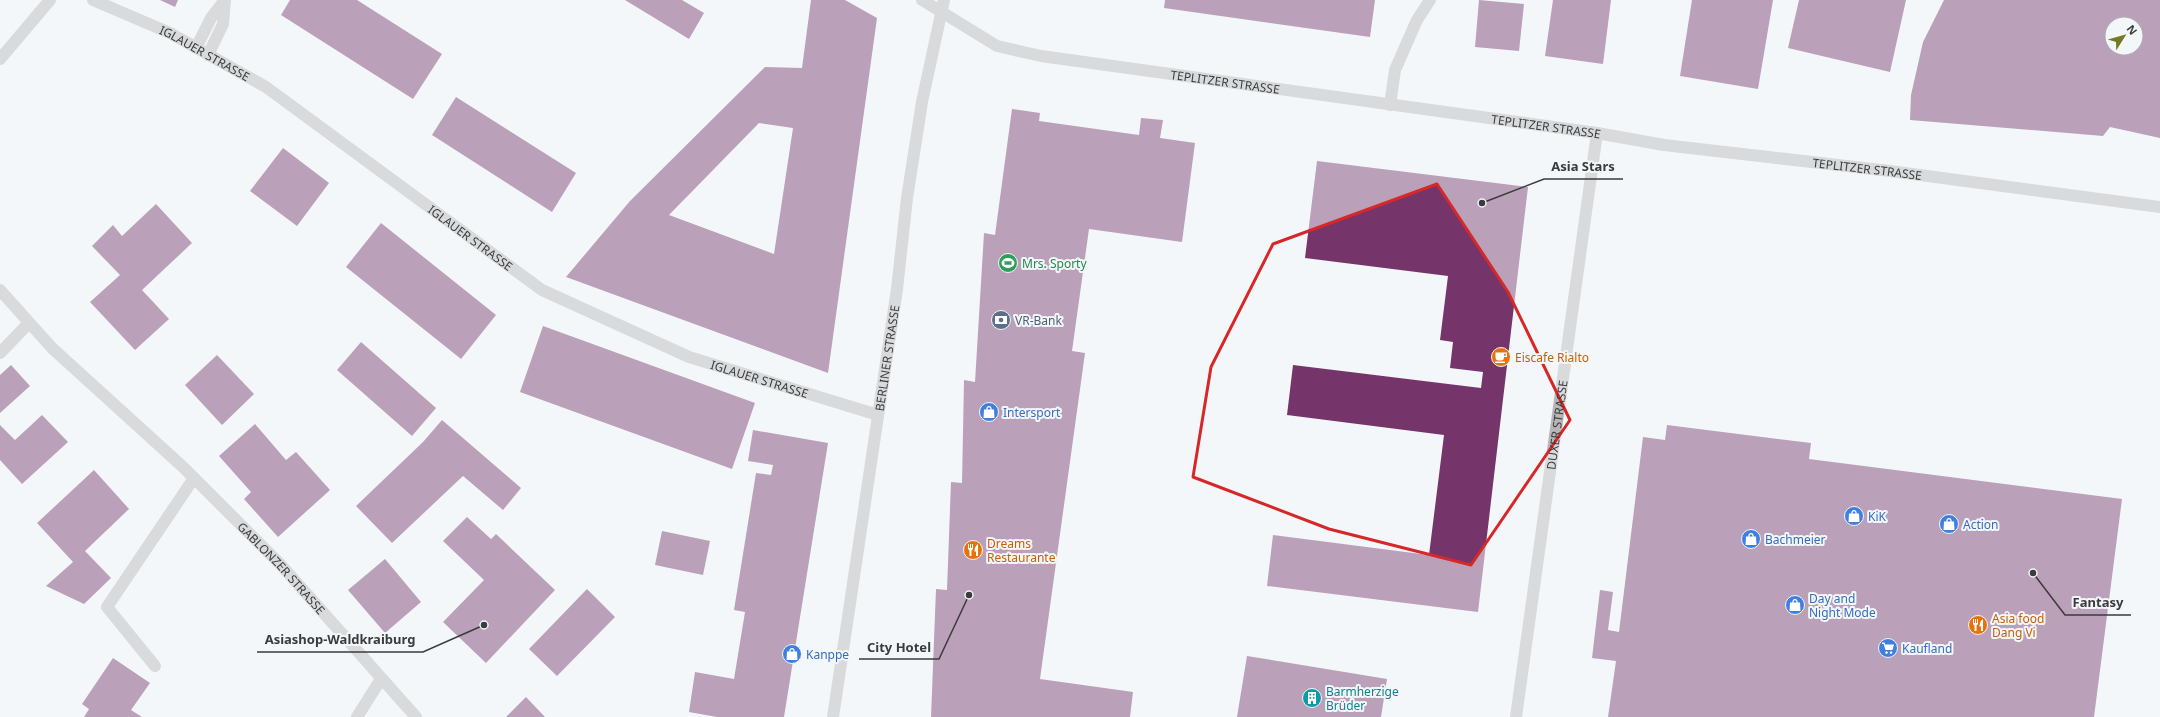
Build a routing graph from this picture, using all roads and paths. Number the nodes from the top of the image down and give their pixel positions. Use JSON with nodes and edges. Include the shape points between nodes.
{"nodes":[{"id":1,"x":50,"y":0,"type":"edge"},
{"id":2,"x":93,"y":0,"type":"edge"},
{"id":3,"x":225,"y":0,"type":"edge"},
{"id":4,"x":922,"y":0,"type":"edge"},
{"id":5,"x":944,"y":0,"type":"edge"},
{"id":6,"x":1430,"y":0,"type":"edge"},
{"id":7,"x":941,"y":13,"type":"junction"},
{"id":8,"x":196,"y":48,"type":"junction"},
{"id":9,"x":208,"y":55,"type":"junction"},
{"id":10,"x":0,"y":60,"type":"edge"},
{"id":11,"x":1390,"y":105,"type":"junction"},
{"id":12,"x":1597,"y":133,"type":"junction"},
{"id":13,"x":2160,"y":207,"type":"edge"},
{"id":14,"x":0,"y":290,"type":"edge"},
{"id":15,"x":29,"y":322,"type":"junction"},
{"id":16,"x":0,"y":353,"type":"edge"},
{"id":17,"x":878,"y":415,"type":"junction"},
{"id":18,"x":194,"y":478,"type":"junction"},
{"id":19,"x":155,"y":666,"type":"dead end"},
{"id":20,"x":381,"y":679,"type":"junction"},
{"id":21,"x":357,"y":717,"type":"edge"},
{"id":22,"x":416,"y":717,"type":"edge"},
{"id":23,"x":834,"y":717,"type":"edge"},
{"id":24,"x":1516,"y":717,"type":"edge"}],
"edges":[{"from":1,"to":10,"type":"street"},
{"from":2,"to":8,"type":"street","name":"IGLAUER STRASSE"},
{"from":3,"to":8,"type":"street","via":[[211,18]]},
{"from":3,"to":9,"type":"street","via":[[223,24]]},
{"from":4,"to":7,"type":"street","name":"TEPLITZER STRASSE"},
{"from":5,"to":7,"type":"street","name":"BERLINER STRASSE"},
{"from":6,"to":11,"type":"street","via":[[1417,20],[1395,70]]},
{"from":7,"to":11,"type":"street","name":"TEPLITZER STRASSE","via":[[997,46],[1041,56]]},
{"from":7,"to":17,"type":"street","name":"BERLINER STRASSE","via":[[922,102],[909,183],[897,290]]},
{"from":8,"to":9,"type":"street","name":"IGLAUER STRASSE"},
{"from":9,"to":17,"type":"street","name":"IGLAUER STRASSE","via":[[266,87],[542,290],[689,357]]},
{"from":11,"to":12,"type":"street","name":"TEPLITZER STRASSE"},
{"from":12,"to":13,"type":"street","name":"TEPLITZER STRASSE","via":[[1664,145],[1890,171]]},
{"from":12,"to":24,"type":"street","name":"DUXER STRASSE"},
{"from":14,"to":15,"type":"street","name":"GABLONZER STRASSE"},
{"from":15,"to":16,"type":"street"},
{"from":15,"to":18,"type":"street","name":"GABLONZER STRASSE","via":[[52,348]]},
{"from":17,"to":23,"type":"street","name":"BERLINER STRASSE"},
{"from":18,"to":19,"type":"street","via":[[106,607]]},
{"from":18,"to":20,"type":"street","name":"GABLONZER STRASSE","via":[[281,566]]},
{"from":20,"to":21,"type":"street"},
{"from":20,"to":22,"type":"street","name":"GABLONZER STRASSE"}]}
